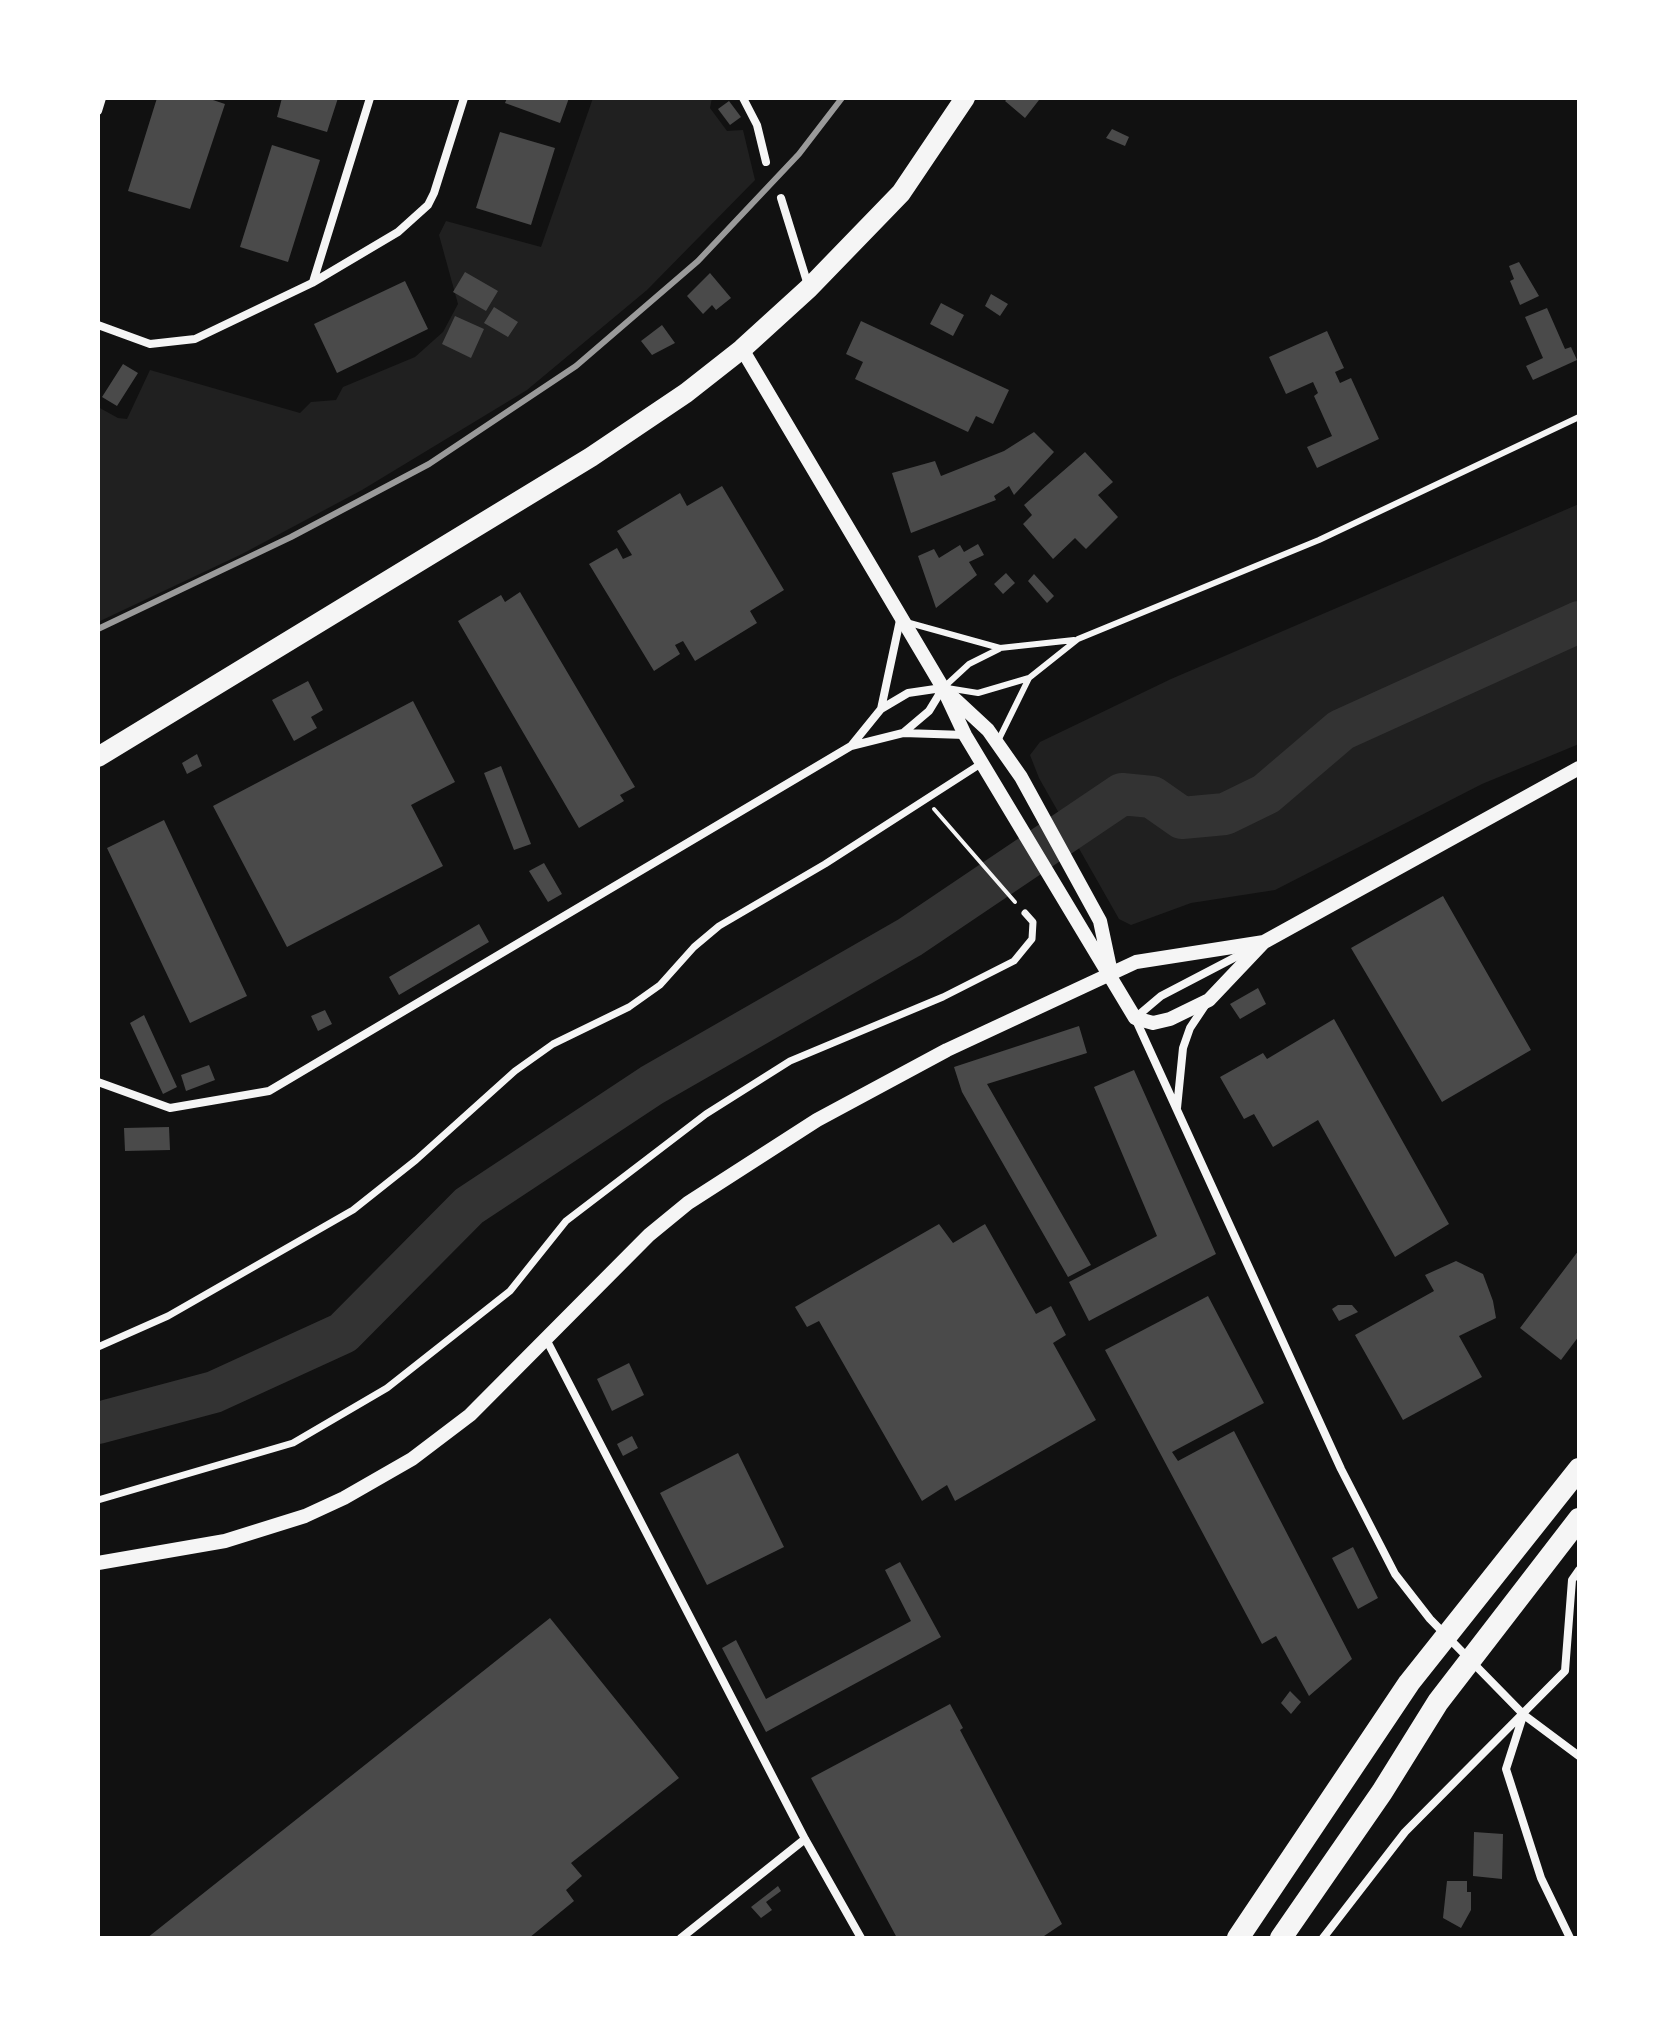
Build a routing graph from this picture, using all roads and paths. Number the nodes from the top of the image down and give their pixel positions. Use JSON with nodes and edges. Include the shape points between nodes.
{"nodes":[{"id":1,"x":102,"y":98,"type":"edge"},
{"id":2,"x":370,"y":98,"type":"edge"},
{"id":3,"x":464,"y":98,"type":"edge"},
{"id":4,"x":743,"y":98,"type":"edge"},
{"id":5,"x":965,"y":98,"type":"edge"},
{"id":6,"x":98,"y":111,"type":"edge"},
{"id":7,"x":766,"y":162,"type":"dead end"},
{"id":8,"x":781,"y":198,"type":"dead end"},
{"id":9,"x":312,"y":283,"type":"junction"},
{"id":10,"x":809,"y":288,"type":"junction"},
{"id":11,"x":98,"y":325,"type":"edge"},
{"id":12,"x":742,"y":349,"type":"junction"},
{"id":13,"x":1579,"y":417,"type":"edge"},
{"id":14,"x":900,"y":620,"type":"junction"},
{"id":15,"x":1078,"y":639,"type":"junction"},
{"id":16,"x":1000,"y":648,"type":"junction"},
{"id":17,"x":1029,"y":678,"type":"junction"},
{"id":18,"x":943,"y":688,"type":"junction"},
{"id":19,"x":881,"y":709,"type":"junction"},
{"id":20,"x":903,"y":733,"type":"junction"},
{"id":21,"x":965,"y":735,"type":"junction"},
{"id":22,"x":998,"y":741,"type":"junction"},
{"id":23,"x":851,"y":746,"type":"junction"},
{"id":24,"x":98,"y":757,"type":"edge"},
{"id":25,"x":982,"y":763,"type":"junction"},
{"id":26,"x":1579,"y":768,"type":"edge"},
{"id":27,"x":939,"y":817,"type":"dead end"},
{"id":28,"x":1025,"y":913,"type":"joint"},
{"id":29,"x":1264,"y":942,"type":"junction"},
{"id":30,"x":1111,"y":974,"type":"junction"},
{"id":31,"x":1209,"y":1000,"type":"junction"},
{"id":32,"x":1135,"y":1018,"type":"junction"},
{"id":33,"x":98,"y":1082,"type":"edge"},
{"id":34,"x":1177,"y":1109,"type":"junction"},
{"id":35,"x":547,"y":1341,"type":"junction"},
{"id":36,"x":98,"y":1347,"type":"edge"},
{"id":37,"x":1579,"y":1469,"type":"edge"},
{"id":38,"x":98,"y":1500,"type":"edge"},
{"id":39,"x":1579,"y":1519,"type":"edge"},
{"id":40,"x":98,"y":1563,"type":"edge"},
{"id":41,"x":1579,"y":1570,"type":"edge"},
{"id":42,"x":1524,"y":1715,"type":"junction"},
{"id":43,"x":1579,"y":1756,"type":"edge"},
{"id":44,"x":805,"y":1839,"type":"junction"},
{"id":45,"x":681,"y":1938,"type":"edge"},
{"id":46,"x":861,"y":1938,"type":"edge"},
{"id":47,"x":1238,"y":1938,"type":"edge"},
{"id":48,"x":1281,"y":1938,"type":"edge"},
{"id":49,"x":1323,"y":1938,"type":"edge"},
{"id":50,"x":1570,"y":1938,"type":"edge"}],
"edges":[{"from":1,"to":6,"type":"street"},
{"from":2,"to":9,"type":"street"},
{"from":3,"to":9,"type":"street","via":[[428,205],[398,232]]},
{"from":4,"to":7,"type":"street","via":[[757,125]]},
{"from":5,"to":10,"type":"main road","via":[[901,193]]},
{"from":8,"to":10,"type":"street"},
{"from":9,"to":11,"type":"street","via":[[175,344],[150,344]]},
{"from":10,"to":12,"type":"main road"},
{"from":12,"to":14,"type":"street"},
{"from":12,"to":24,"type":"main road","via":[[591,457]]},
{"from":13,"to":15,"type":"lane","via":[[1319,540]]},
{"from":14,"to":16,"type":"lane"},
{"from":14,"to":18,"type":"street"},
{"from":14,"to":19,"type":"street"},
{"from":15,"to":16,"type":"lane"},
{"from":15,"to":17,"type":"lane"},
{"from":16,"to":18,"type":"lane","via":[[969,664]]},
{"from":17,"to":18,"type":"lane","via":[[978,693]]},
{"from":17,"to":22,"type":"lane"},
{"from":18,"to":19,"type":"street","via":[[908,693]]},
{"from":18,"to":20,"type":"street","via":[[929,711]]},
{"from":18,"to":21,"type":"street"},
{"from":18,"to":22,"type":"street"},
{"from":19,"to":23,"type":"street"},
{"from":20,"to":21,"type":"street"},
{"from":20,"to":23,"type":"street"},
{"from":21,"to":25,"type":"street"},
{"from":22,"to":30,"type":"street","via":[[1100,921]]},
{"from":23,"to":33,"type":"street","via":[[269,1091],[170,1108]]},
{"from":25,"to":30,"type":"street","via":[[1080,931]]},
{"from":25,"to":36,"type":"street","via":[[719,926],[660,985],[629,1007],[540,1053],[353,1210],[168,1316]]},
{"from":26,"to":29,"type":"street"},
{"from":27,"to":28,"type":"path"},
{"from":28,"to":38,"type":"street","via":[[1033,922],[1032,939],[1014,961],[790,1061],[706,1114],[566,1221],[510,1291],[387,1388],[293,1443]]},
{"from":29,"to":30,"type":"street","via":[[1136,962]]},
{"from":29,"to":31,"type":"street"},
{"from":29,"to":32,"type":"street","via":[[1161,996]]},
{"from":30,"to":32,"type":"street"},
{"from":30,"to":35,"type":"street","via":[[880,1084],[749,1162],[649,1235]]},
{"from":31,"to":32,"type":"street","via":[[1170,1019],[1153,1023]]},
{"from":31,"to":34,"type":"street","via":[[1183,1048]]},
{"from":32,"to":34,"type":"street"},
{"from":34,"to":42,"type":"street","via":[[1341,1469],[1395,1574],[1430,1619]]},
{"from":35,"to":40,"type":"street","via":[[442,1438],[344,1498],[225,1541]]},
{"from":35,"to":44,"type":"street"},
{"from":37,"to":47,"type":"highway","via":[[1409,1683]]},
{"from":39,"to":48,"type":"highway","via":[[1438,1702]]},
{"from":41,"to":42,"type":"street","via":[[1572,1580],[1565,1671]]},
{"from":42,"to":43,"type":"street"},
{"from":42,"to":49,"type":"street","via":[[1405,1832]]},
{"from":42,"to":50,"type":"street","via":[[1506,1769],[1541,1878]]},
{"from":44,"to":45,"type":"street"},
{"from":44,"to":46,"type":"street"}]}
